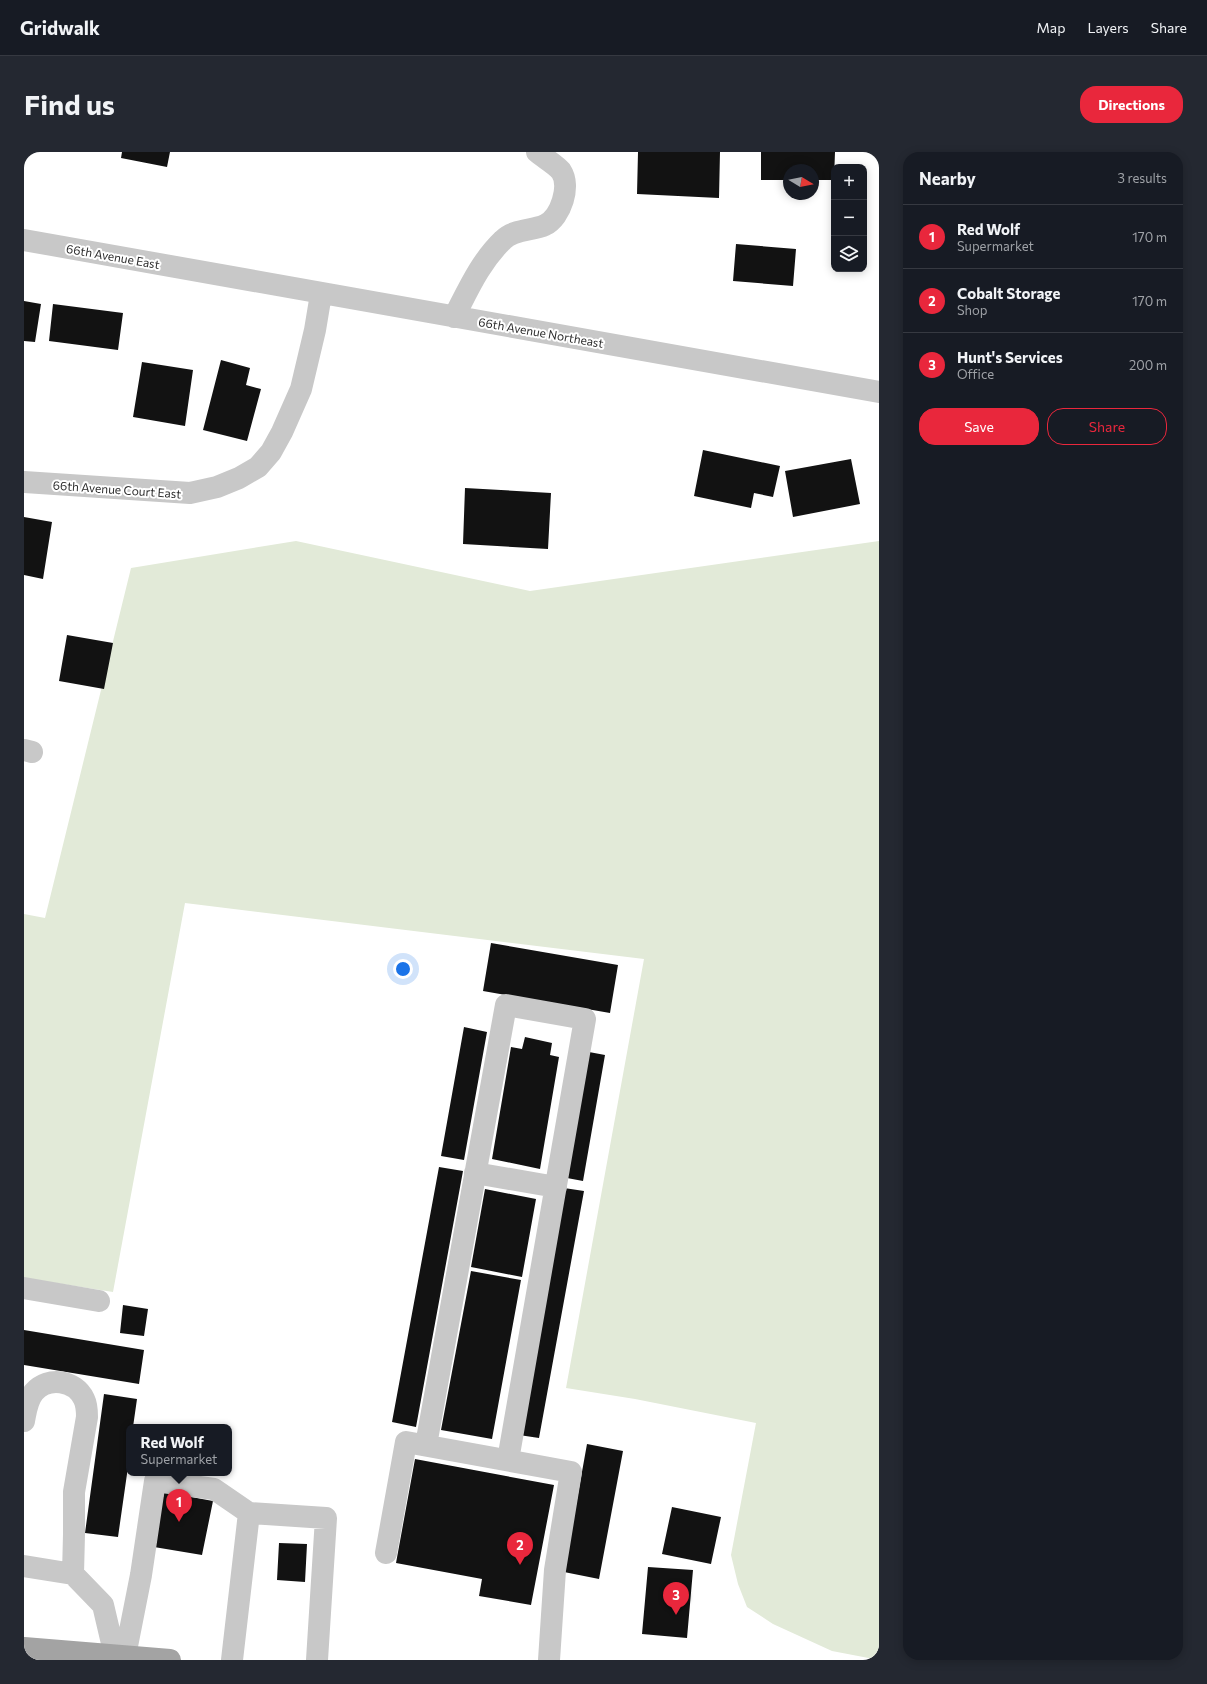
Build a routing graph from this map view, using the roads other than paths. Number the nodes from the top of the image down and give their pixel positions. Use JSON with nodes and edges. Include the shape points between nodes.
{"nodes":[{"id":1,"x":537,"y":152,"type":"edge"},
{"id":2,"x":24,"y":240,"type":"edge"},
{"id":3,"x":202,"y":272,"type":"joint"},
{"id":4,"x":321,"y":294,"type":"junction"},
{"id":5,"x":454,"y":317,"type":"junction"},
{"id":6,"x":879,"y":392,"type":"edge"},
{"id":7,"x":24,"y":482,"type":"edge"},
{"id":8,"x":475,"y":1173,"type":"junction"},
{"id":9,"x":556,"y":1187,"type":"junction"},
{"id":10,"x":24,"y":1288,"type":"edge"},
{"id":11,"x":99,"y":1301,"type":"dead end"},
{"id":12,"x":24,"y":1421,"type":"edge"},
{"id":13,"x":426,"y":1445,"type":"junction"},
{"id":14,"x":508,"y":1460,"type":"junction"},
{"id":15,"x":249,"y":1513,"type":"junction"},
{"id":16,"x":386,"y":1553,"type":"dead end"},
{"id":17,"x":24,"y":1566,"type":"edge"},
{"id":18,"x":72,"y":1574,"type":"junction"},
{"id":19,"x":24,"y":1648,"type":"edge"},
{"id":20,"x":120,"y":1656,"type":"junction"},
{"id":21,"x":170,"y":1660,"type":"edge"},
{"id":22,"x":232,"y":1660,"type":"edge"},
{"id":23,"x":316,"y":1660,"type":"edge"},
{"id":24,"x":549,"y":1660,"type":"edge"}],
"edges":[{"from":1,"to":5,"type":"street","via":[[560,171],[565,181],[564,197],[554,218],[545,225],[518,231],[504,239],[482,264]]},
{"from":2,"to":3,"type":"street","name":"66th Avenue East"},
{"from":3,"to":4,"type":"street","name":"66th Avenue Northeast"},
{"from":4,"to":5,"type":"street","name":"66th Avenue Northeast"},
{"from":4,"to":7,"type":"street","name":"66th Avenue Court East","via":[[301,389],[271,452],[258,467],[217,487],[190,493]]},
{"from":5,"to":6,"type":"street","name":"66th Avenue Northeast"},
{"from":8,"to":9,"type":"street"},
{"from":8,"to":9,"type":"street","via":[[506,1005],[585,1019]]},
{"from":8,"to":13,"type":"street"},
{"from":9,"to":14,"type":"street"},
{"from":10,"to":11,"type":"street"},
{"from":12,"to":18,"type":"street","via":[[29,1400],[34,1392],[51,1383],[60,1382],[78,1390],[87,1407],[74,1492]]},
{"from":13,"to":14,"type":"street"},
{"from":13,"to":16,"type":"street","via":[[406,1442]]},
{"from":14,"to":24,"type":"street","via":[[571,1472],[555,1570]]},
{"from":15,"to":20,"type":"street","via":[[214,1489],[155,1481],[142,1575]]},
{"from":15,"to":22,"type":"street"},
{"from":15,"to":23,"type":"street","via":[[326,1518]]},
{"from":17,"to":18,"type":"street"},
{"from":18,"to":20,"type":"street","via":[[103,1605]]},
{"from":19,"to":20,"type":"main road"},
{"from":20,"to":21,"type":"main road"}]}
